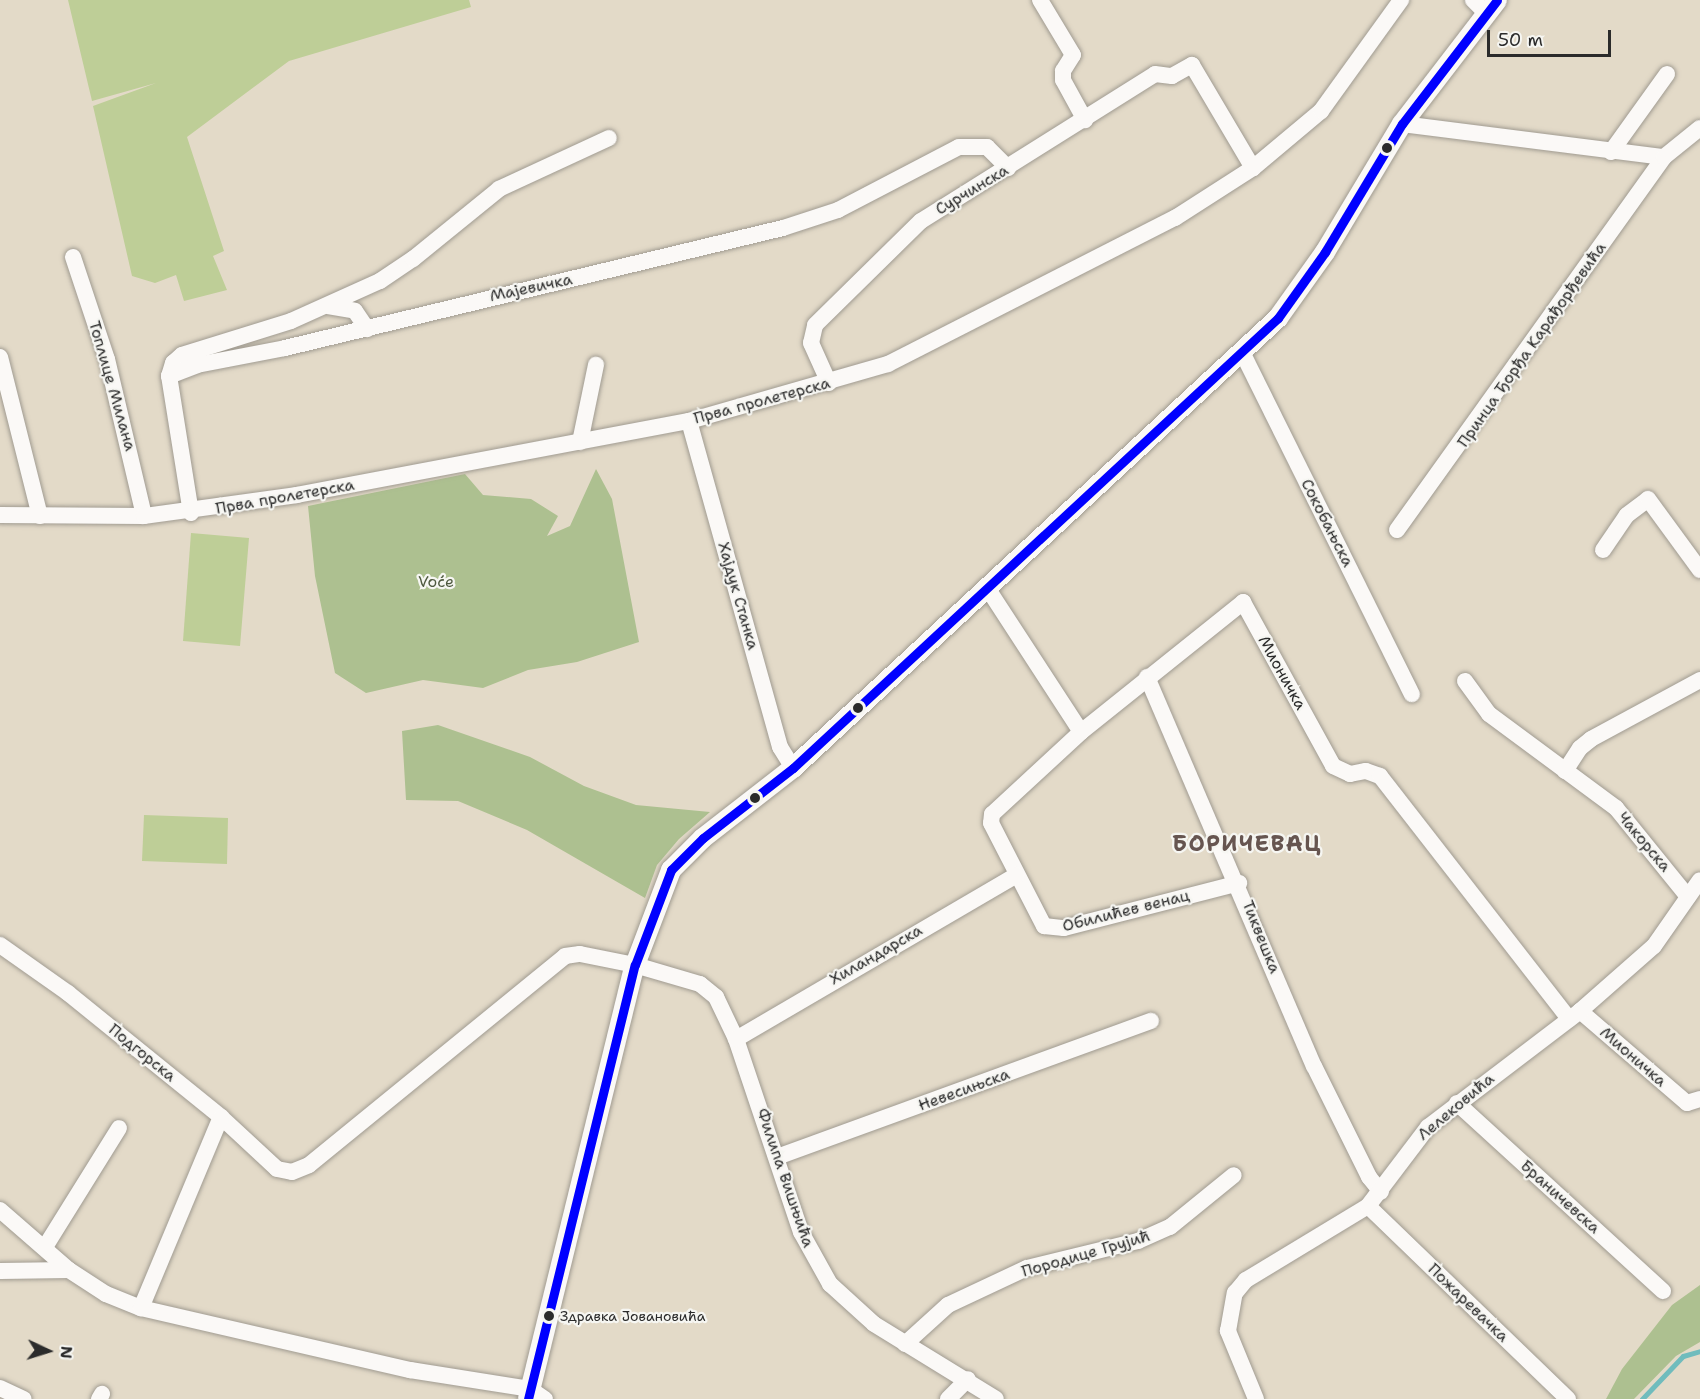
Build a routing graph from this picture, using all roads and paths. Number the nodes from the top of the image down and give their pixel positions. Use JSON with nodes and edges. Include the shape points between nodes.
{"nodes":[{"id":1,"x":1040,"y":0,"type":"edge"},
{"id":2,"x":1401,"y":0,"type":"edge"},
{"id":3,"x":1486,"y":4,"type":"edge"},
{"id":4,"x":1667,"y":74,"type":"dead end"},
{"id":5,"x":1085,"y":120,"type":"junction"},
{"id":6,"x":1402,"y":124,"type":"junction"},
{"id":7,"x":1700,"y":128,"type":"edge"},
{"id":8,"x":609,"y":138,"type":"dead end"},
{"id":9,"x":1611,"y":152,"type":"junction"},
{"id":10,"x":1664,"y":157,"type":"junction"},
{"id":11,"x":1008,"y":168,"type":"junction"},
{"id":12,"x":1253,"y":168,"type":"junction"},
{"id":13,"x":73,"y":257,"type":"dead end"},
{"id":14,"x":328,"y":306,"type":"junction"},
{"id":15,"x":367,"y":329,"type":"junction"},
{"id":16,"x":1242,"y":352,"type":"junction"},
{"id":17,"x":0,"y":357,"type":"edge"},
{"id":18,"x":596,"y":365,"type":"dead end"},
{"id":19,"x":170,"y":376,"type":"junction"},
{"id":20,"x":829,"y":383,"type":"junction"},
{"id":21,"x":688,"y":421,"type":"junction"},
{"id":22,"x":580,"y":442,"type":"junction"},
{"id":23,"x":191,"y":513,"type":"junction"},
{"id":24,"x":0,"y":515,"type":"edge"},
{"id":25,"x":40,"y":516,"type":"junction"},
{"id":26,"x":144,"y":516,"type":"junction"},
{"id":27,"x":1397,"y":530,"type":"dead end"},
{"id":28,"x":1603,"y":550,"type":"dead end"},
{"id":29,"x":1700,"y":570,"type":"edge"},
{"id":30,"x":986,"y":586,"type":"junction"},
{"id":31,"x":1147,"y":677,"type":"junction"},
{"id":32,"x":1700,"y":680,"type":"edge"},
{"id":33,"x":1465,"y":681,"type":"dead end"},
{"id":34,"x":1412,"y":694,"type":"dead end"},
{"id":35,"x":1081,"y":732,"type":"junction"},
{"id":36,"x":793,"y":768,"type":"junction"},
{"id":37,"x":1565,"y":771,"type":"junction"},
{"id":38,"x":1017,"y":875,"type":"junction"},
{"id":39,"x":1700,"y":880,"type":"edge"},
{"id":40,"x":1239,"y":883,"type":"junction"},
{"id":41,"x":1688,"y":897,"type":"junction"},
{"id":42,"x":0,"y":945,"type":"edge"},
{"id":43,"x":635,"y":965,"type":"junction"},
{"id":44,"x":1574,"y":1015,"type":"junction"},
{"id":45,"x":1151,"y":1021,"type":"dead end"},
{"id":46,"x":736,"y":1039,"type":"junction"},
{"id":47,"x":1694,"y":1101,"type":"edge"},
{"id":48,"x":1457,"y":1103,"type":"junction"},
{"id":49,"x":221,"y":1117,"type":"junction"},
{"id":50,"x":119,"y":1128,"type":"dead end"},
{"id":51,"x":777,"y":1157,"type":"junction"},
{"id":52,"x":277,"y":1169,"type":"joint"},
{"id":53,"x":1234,"y":1175,"type":"dead end"},
{"id":54,"x":1381,"y":1192,"type":"junction"},
{"id":55,"x":1368,"y":1206,"type":"junction"},
{"id":56,"x":0,"y":1210,"type":"edge"},
{"id":57,"x":45,"y":1247,"type":"junction"},
{"id":58,"x":69,"y":1270,"type":"junction"},
{"id":59,"x":0,"y":1271,"type":"edge"},
{"id":60,"x":1663,"y":1291,"type":"dead end"},
{"id":61,"x":141,"y":1308,"type":"junction"},
{"id":62,"x":905,"y":1344,"type":"junction"},
{"id":63,"x":968,"y":1379,"type":"junction"},
{"id":64,"x":0,"y":1388,"type":"edge"},
{"id":65,"x":534,"y":1396,"type":"edge"},
{"id":66,"x":24,"y":1399,"type":"edge"},
{"id":67,"x":948,"y":1399,"type":"edge"},
{"id":68,"x":996,"y":1399,"type":"edge"},
{"id":69,"x":1256,"y":1399,"type":"edge"},
{"id":70,"x":1568,"y":1399,"type":"edge"}],
"edges":[{"from":1,"to":5,"type":"street","via":[[1073,55],[1063,80]]},
{"from":2,"to":12,"type":"street","name":"Прва пролетерска","via":[[1321,111]]},
{"from":3,"to":6,"type":"street"},
{"from":4,"to":9,"type":"street"},
{"from":5,"to":11,"type":"street","name":"Сурчинска"},
{"from":5,"to":12,"type":"street","name":"Сурчинска","via":[[1155,74],[1172,76],[1192,65]]},
{"from":6,"to":9,"type":"street"},
{"from":6,"to":16,"type":"street","via":[[1303,286],[1278,318]]},
{"from":7,"to":10,"type":"street","name":"Принца Ђорђа Карађорђевића"},
{"from":8,"to":14,"type":"street","via":[[565,162],[508,184],[413,259]]},
{"from":9,"to":10,"type":"street"},
{"from":10,"to":27,"type":"street","name":"Принца Ђорђа Карађорђевића"},
{"from":11,"to":15,"type":"street","name":"Мајевичка","via":[[987,147],[959,147],[838,210],[783,228]]},
{"from":11,"to":20,"type":"street","name":"Сурчинска","via":[[921,221],[815,325],[811,343]]},
{"from":12,"to":20,"type":"street","name":"Прва пролетерска","via":[[1175,218],[944,339],[888,364]]},
{"from":13,"to":26,"type":"street","name":"Топлице Милана","via":[[113,381]]},
{"from":14,"to":15,"type":"street","via":[[355,311]]},
{"from":14,"to":19,"type":"street","via":[[182,355],[173,363]]},
{"from":15,"to":19,"type":"street","name":"Мајевичка","via":[[196,365]]},
{"from":16,"to":30,"type":"street"},
{"from":16,"to":34,"type":"street","name":"Сокобањска"},
{"from":17,"to":25,"type":"street"},
{"from":18,"to":22,"type":"street"},
{"from":19,"to":23,"type":"street"},
{"from":20,"to":21,"type":"street","name":"Прва пролетерска"},
{"from":21,"to":22,"type":"street","name":"Прва пролетерска"},
{"from":21,"to":36,"type":"street","name":"Хајдук Станка","via":[[780,747]]},
{"from":22,"to":23,"type":"street","name":"Прва пролетерска"},
{"from":23,"to":26,"type":"street","name":"Прва пролетерска"},
{"from":24,"to":25,"type":"street","name":"Прва пролетерска"},
{"from":25,"to":26,"type":"street","name":"Прва пролетерска"},
{"from":28,"to":29,"type":"street","via":[[1628,515],[1648,499]]},
{"from":30,"to":35,"type":"street"},
{"from":30,"to":36,"type":"street"},
{"from":31,"to":35,"type":"street","name":"Мионичка"},
{"from":31,"to":40,"type":"street","name":"Тиквешка"},
{"from":31,"to":44,"type":"street","name":"Мионичка","via":[[1243,602],[1333,766],[1350,774],[1366,771],[1380,776]]},
{"from":32,"to":37,"type":"street","via":[[1591,739]]},
{"from":33,"to":37,"type":"street","name":"Чакорска","via":[[1488,714]]},
{"from":35,"to":38,"type":"street","name":"Обилићев венац","via":[[992,814],[991,823]]},
{"from":36,"to":43,"type":"street","via":[[682,857],[664,884]]},
{"from":37,"to":41,"type":"street","name":"Чакорска","via":[[1622,814]]},
{"from":38,"to":40,"type":"street","name":"Обилићев венац","via":[[1044,926],[1053,930]]},
{"from":38,"to":46,"type":"street","name":"Хиландарска"},
{"from":39,"to":41,"type":"street","name":"Лелековића"},
{"from":40,"to":54,"type":"street","name":"Тиквешка","via":[[1314,1066],[1368,1177]]},
{"from":41,"to":44,"type":"street","name":"Лелековића","via":[[1654,946]]},
{"from":42,"to":49,"type":"street","name":"Подгорска","via":[[68,993]]},
{"from":43,"to":46,"type":"street","name":"Филипа Вишњића","via":[[709,990],[723,1007]]},
{"from":43,"to":52,"type":"street","name":"Филипа Вишњића","via":[[580,954],[565,956],[309,1165],[292,1172]]},
{"from":43,"to":65,"type":"street"},
{"from":44,"to":47,"type":"street","name":"Мионичка"},
{"from":44,"to":48,"type":"street","name":"Лелековића"},
{"from":45,"to":51,"type":"street","name":"Невесињска"},
{"from":46,"to":51,"type":"street","name":"Филипа Вишњића"},
{"from":48,"to":54,"type":"street","name":"Лелековића","via":[[1415,1140]]},
{"from":48,"to":60,"type":"street","name":"Браничевска"},
{"from":49,"to":52,"type":"street","name":"Подгорска"},
{"from":49,"to":61,"type":"street"},
{"from":50,"to":57,"type":"street"},
{"from":51,"to":62,"type":"street","name":"Филипа Вишњића","via":[[801,1232],[830,1284],[858,1311]]},
{"from":53,"to":62,"type":"street","name":"Породице Грујић","via":[[1170,1227],[1138,1241],[1028,1268],[948,1305]]},
{"from":54,"to":55,"type":"street","name":"Лелековића"},
{"from":55,"to":69,"type":"street","name":"Лелековића","via":[[1246,1280],[1235,1293],[1228,1331]]},
{"from":55,"to":70,"type":"street","name":"Пожаревачка"},
{"from":56,"to":57,"type":"street"},
{"from":57,"to":58,"type":"street"},
{"from":58,"to":59,"type":"street"},
{"from":58,"to":61,"type":"street","via":[[106,1294]]},
{"from":61,"to":65,"type":"street"},
{"from":62,"to":63,"type":"street","name":"Филипа Вишњића"},
{"from":63,"to":67,"type":"street"},
{"from":63,"to":68,"type":"street","name":"Филипа Вишњића"},
{"from":64,"to":66,"type":"street"}]}
